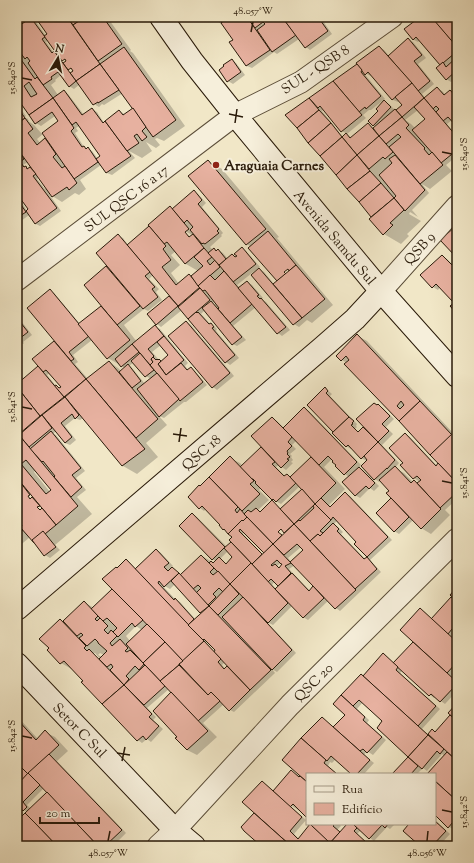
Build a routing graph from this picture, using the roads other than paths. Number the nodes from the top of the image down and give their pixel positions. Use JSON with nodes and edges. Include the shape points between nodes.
{"nodes":[{"id":1,"x":161,"y":17,"type":"edge"},
{"id":2,"x":392,"y":17,"type":"edge"},
{"id":3,"x":235,"y":116,"type":"junction"},
{"id":4,"x":457,"y":206,"type":"edge"},
{"id":5,"x":17,"y":280,"type":"edge"},
{"id":6,"x":381,"y":291,"type":"junction"},
{"id":7,"x":457,"y":376,"type":"edge"},
{"id":8,"x":457,"y":539,"type":"edge"},
{"id":9,"x":17,"y":609,"type":"edge"},
{"id":10,"x":17,"y":664,"type":"edge"},
{"id":11,"x":174,"y":830,"type":"junction"},
{"id":12,"x":158,"y":846,"type":"edge"},
{"id":13,"x":194,"y":846,"type":"edge"}],
"edges":[{"from":1,"to":3,"type":"street","name":"Avenida Samdu Sul"},
{"from":2,"to":3,"type":"street","name":"SUL - QSB 8","via":[[301,82]]},
{"from":3,"to":5,"type":"street","name":"SUL QSC 16 a 17"},
{"from":3,"to":6,"type":"street","name":"Avenida Samdu Sul"},
{"from":4,"to":6,"type":"street","name":"QSB 9"},
{"from":6,"to":7,"type":"street","name":"Avenida Samdu Sul"},
{"from":6,"to":9,"type":"street","name":"QSC 18","via":[[355,319],[323,347]]},
{"from":8,"to":11,"type":"street","name":"QSC 20","via":[[290,705]]},
{"from":10,"to":11,"type":"street","name":"Setor C Sul"},
{"from":11,"to":12,"type":"street","name":"QSC 20"},
{"from":11,"to":13,"type":"street","name":"Setor C Sul"}]}
